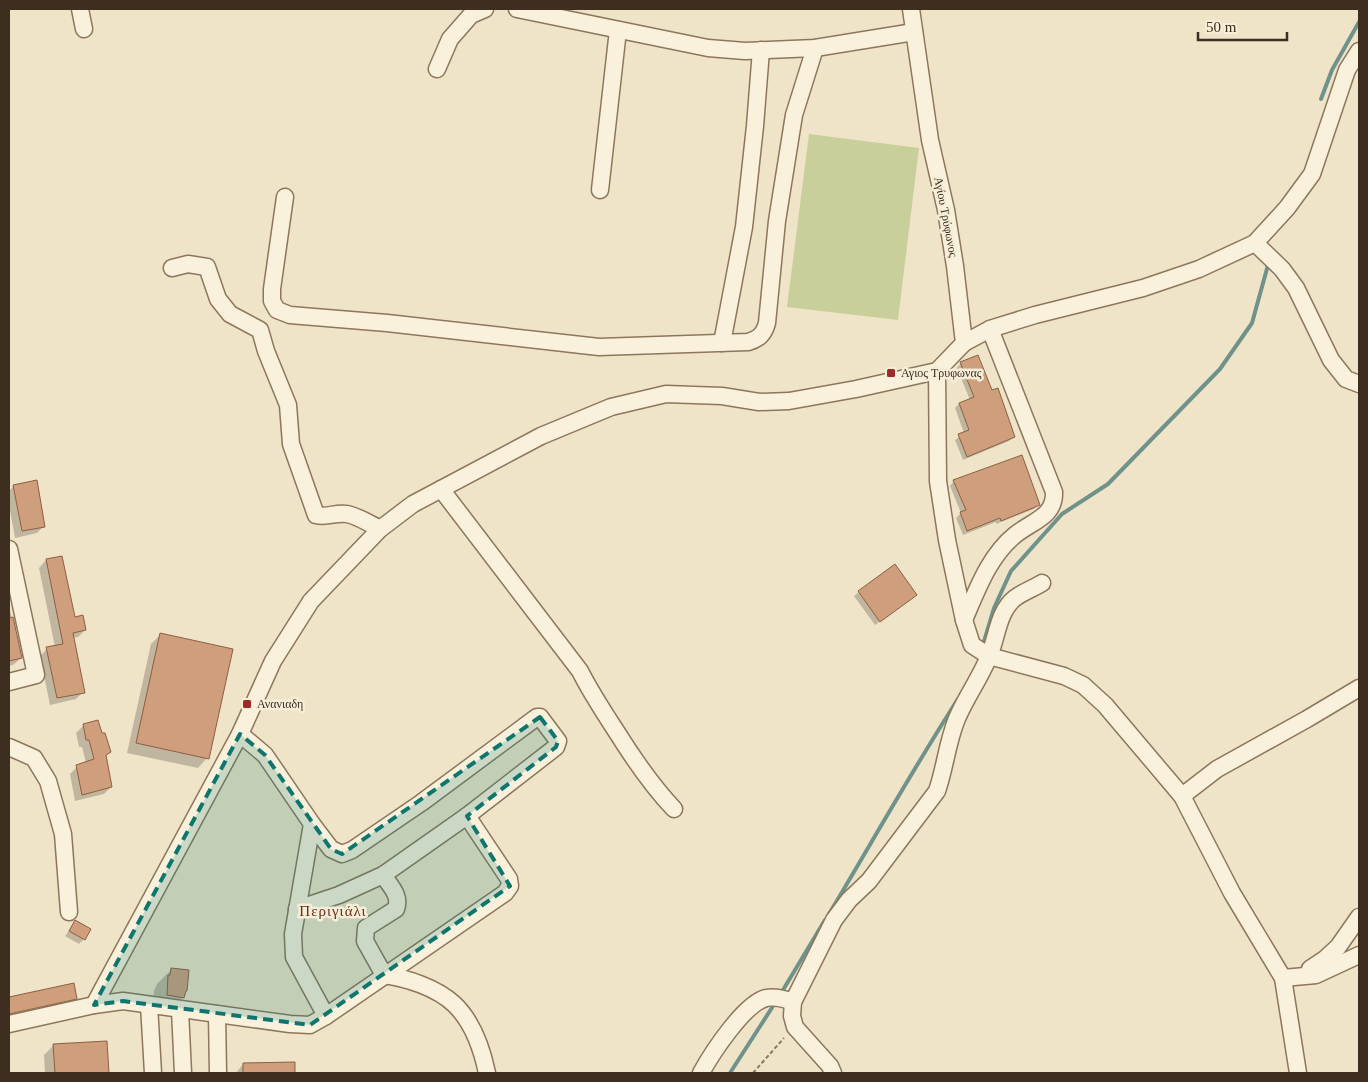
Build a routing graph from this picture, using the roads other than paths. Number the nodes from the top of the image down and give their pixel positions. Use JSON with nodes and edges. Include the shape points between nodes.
{"nodes":[{"id":1,"x":80,"y":9,"type":"edge"},
{"id":2,"x":485,"y":9,"type":"edge"},
{"id":3,"x":517,"y":9,"type":"edge"},
{"id":4,"x":911,"y":9,"type":"edge"},
{"id":5,"x":84,"y":29,"type":"dead end"},
{"id":6,"x":618,"y":30,"type":"junction"},
{"id":7,"x":914,"y":32,"type":"junction"},
{"id":8,"x":815,"y":48,"type":"junction"},
{"id":9,"x":761,"y":50,"type":"junction"},
{"id":10,"x":1359,"y":51,"type":"edge"},
{"id":11,"x":437,"y":69,"type":"dead end"},
{"id":12,"x":600,"y":190,"type":"dead end"},
{"id":13,"x":285,"y":197,"type":"dead end"},
{"id":14,"x":1255,"y":243,"type":"junction"},
{"id":15,"x":172,"y":268,"type":"dead end"},
{"id":16,"x":990,"y":329,"type":"junction"},
{"id":17,"x":722,"y":343,"type":"junction"},
{"id":18,"x":964,"y":343,"type":"junction"},
{"id":19,"x":936,"y":372,"type":"junction"},
{"id":20,"x":1359,"y":384,"type":"edge"},
{"id":21,"x":441,"y":489,"type":"junction"},
{"id":22,"x":380,"y":529,"type":"junction"},
{"id":23,"x":9,"y":549,"type":"edge"},
{"id":24,"x":1042,"y":583,"type":"dead end"},
{"id":25,"x":964,"y":620,"type":"junction"},
{"id":26,"x":982,"y":652,"type":"junction"},
{"id":27,"x":9,"y":682,"type":"edge"},
{"id":28,"x":1359,"y":688,"type":"edge"},
{"id":29,"x":240,"y":734,"type":"junction"},
{"id":30,"x":9,"y":747,"type":"edge"},
{"id":31,"x":1182,"y":796,"type":"junction"},
{"id":32,"x":674,"y":810,"type":"dead end"},
{"id":33,"x":467,"y":816,"type":"junction"},
{"id":34,"x":312,"y":824,"type":"junction"},
{"id":35,"x":383,"y":875,"type":"junction"},
{"id":36,"x":297,"y":909,"type":"junction"},
{"id":37,"x":69,"y":912,"type":"dead end"},
{"id":38,"x":1359,"y":917,"type":"edge"},
{"id":39,"x":1359,"y":956,"type":"edge"},
{"id":40,"x":384,"y":975,"type":"junction"},
{"id":41,"x":1302,"y":975,"type":"junction"},
{"id":42,"x":1283,"y":978,"type":"junction"},
{"id":43,"x":782,"y":1000,"type":"junction"},
{"id":44,"x":94,"y":1005,"type":"junction"},
{"id":45,"x":149,"y":1005,"type":"junction"},
{"id":46,"x":180,"y":1010,"type":"junction"},
{"id":47,"x":216,"y":1014,"type":"junction"},
{"id":48,"x":326,"y":1016,"type":"junction"},
{"id":49,"x":9,"y":1024,"type":"edge"},
{"id":50,"x":153,"y":1073,"type":"edge"},
{"id":51,"x":183,"y":1073,"type":"edge"},
{"id":52,"x":218,"y":1073,"type":"edge"},
{"id":53,"x":488,"y":1073,"type":"edge"},
{"id":54,"x":701,"y":1073,"type":"edge"},
{"id":55,"x":833,"y":1073,"type":"edge"},
{"id":56,"x":1298,"y":1073,"type":"edge"}],
"edges":[{"from":1,"to":5,"type":"street"},
{"from":2,"to":11,"type":"street","via":[[471,15],[450,39]]},
{"from":3,"to":6,"type":"street"},
{"from":4,"to":7,"type":"street","name":"Αγίου Τρύφωνος"},
{"from":6,"to":9,"type":"street","via":[[708,48]]},
{"from":6,"to":12,"type":"street"},
{"from":7,"to":8,"type":"street"},
{"from":7,"to":18,"type":"street","name":"Αγίου Τρύφωνος","via":[[930,140],[946,210]]},
{"from":8,"to":9,"type":"street"},
{"from":8,"to":17,"type":"street","via":[[794,115],[777,221],[768,323],[758,339]]},
{"from":9,"to":17,"type":"street","via":[[744,227]]},
{"from":10,"to":14,"type":"street","via":[[1348,70],[1312,174]]},
{"from":13,"to":17,"type":"street","via":[[272,301],[277,310],[290,315],[387,322],[599,347]]},
{"from":14,"to":16,"type":"street","via":[[1199,269],[1143,288]]},
{"from":14,"to":20,"type":"street","via":[[1296,288],[1331,360],[1346,378]]},
{"from":15,"to":22,"type":"street","via":[[188,264],[207,267],[218,299],[230,314],[260,330],[288,405],[291,444],[316,515],[325,518],[348,514]]},
{"from":16,"to":18,"type":"street"},
{"from":16,"to":25,"type":"street","via":[[1054,492],[1054,502],[1050,511],[1014,536],[995,557]]},
{"from":18,"to":19,"type":"street"},
{"from":19,"to":21,"type":"street","via":[[789,401],[759,402],[722,396],[666,394],[611,407],[541,436]]},
{"from":19,"to":25,"type":"street","via":[[938,481],[946,540]]},
{"from":21,"to":22,"type":"street","via":[[413,504]]},
{"from":21,"to":32,"type":"street","via":[[580,671],[644,774]]},
{"from":22,"to":29,"type":"street","via":[[311,601],[273,661]]},
{"from":23,"to":27,"type":"street","via":[[36,674]]},
{"from":24,"to":26,"type":"street","via":[[1015,598],[1008,606]]},
{"from":25,"to":26,"type":"street"},
{"from":26,"to":31,"type":"street","via":[[1064,676],[1083,685],[1105,705]]},
{"from":26,"to":43,"type":"street","via":[[955,722],[937,791],[869,881],[848,900]]},
{"from":28,"to":31,"type":"street","via":[[1217,769]]},
{"from":29,"to":34,"type":"street","via":[[265,755]]},
{"from":29,"to":44,"type":"street"},
{"from":30,"to":37,"type":"street","via":[[34,758],[48,781],[63,834]]},
{"from":31,"to":42,"type":"street","via":[[1232,893]]},
{"from":33,"to":34,"type":"street","via":[[556,747],[558,741],[540,717],[352,850],[342,854],[331,849]]},
{"from":33,"to":35,"type":"street"},
{"from":33,"to":40,"type":"street","via":[[509,879],[510,886],[506,893]]},
{"from":34,"to":36,"type":"street"},
{"from":35,"to":36,"type":"street"},
{"from":35,"to":40,"type":"street","via":[[398,897],[398,903],[396,909],[366,928],[365,941]]},
{"from":36,"to":48,"type":"street","via":[[294,957]]},
{"from":38,"to":41,"type":"street","via":[[1338,947]]},
{"from":39,"to":41,"type":"street","via":[[1316,975]]},
{"from":40,"to":48,"type":"street"},
{"from":40,"to":53,"type":"street","via":[[413,981],[454,1004],[467,1020],[482,1049]]},
{"from":41,"to":42,"type":"street"},
{"from":42,"to":56,"type":"street"},
{"from":43,"to":54,"type":"street","via":[[761,1000],[749,1009],[730,1030]]},
{"from":43,"to":55,"type":"street","via":[[795,1027]]},
{"from":44,"to":45,"type":"street","via":[[123,1001]]},
{"from":44,"to":49,"type":"street"},
{"from":45,"to":46,"type":"street"},
{"from":45,"to":50,"type":"street"},
{"from":46,"to":47,"type":"street"},
{"from":46,"to":51,"type":"street"},
{"from":47,"to":48,"type":"street","via":[[310,1025]]},
{"from":47,"to":52,"type":"street"}]}
